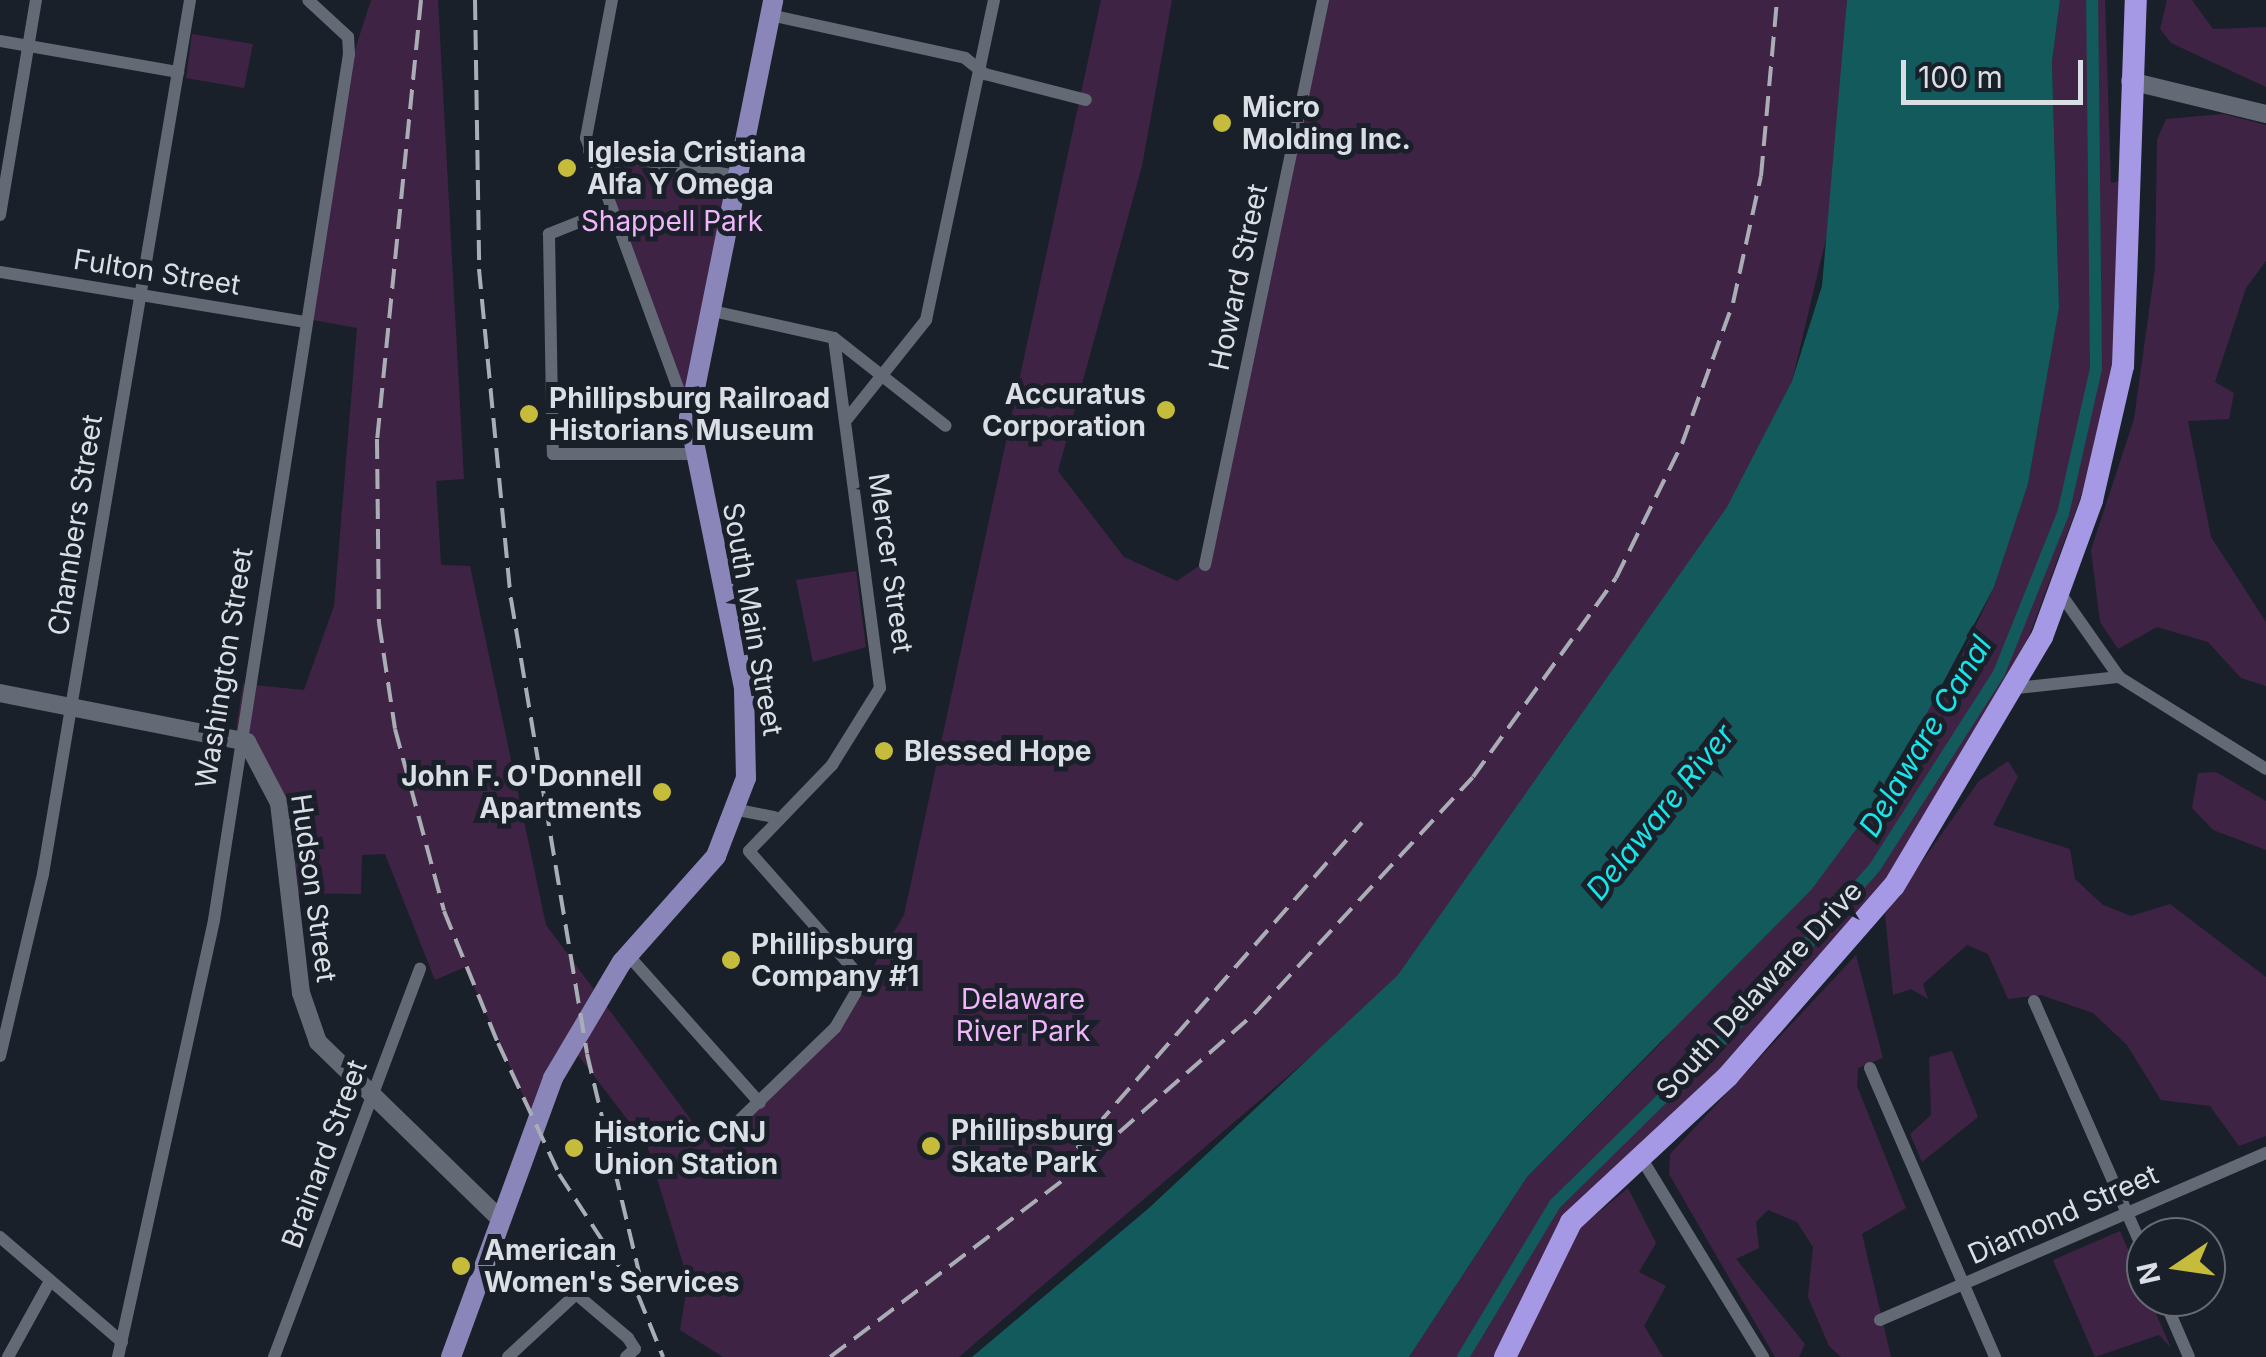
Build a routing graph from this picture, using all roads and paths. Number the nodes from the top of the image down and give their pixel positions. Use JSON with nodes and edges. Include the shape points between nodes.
{"nodes":[{"id":1,"x":36,"y":0,"type":"edge"},
{"id":2,"x":190,"y":0,"type":"edge"},
{"id":3,"x":308,"y":0,"type":"edge"},
{"id":4,"x":612,"y":0,"type":"edge"},
{"id":5,"x":994,"y":0,"type":"edge"},
{"id":6,"x":1323,"y":0,"type":"edge"},
{"id":7,"x":2136,"y":0,"type":"edge"},
{"id":8,"x":771,"y":8,"type":"edge"},
{"id":9,"x":0,"y":42,"type":"edge"},
{"id":10,"x":28,"y":46,"type":"junction"},
{"id":11,"x":980,"y":70,"type":"junction"},
{"id":12,"x":178,"y":72,"type":"junction"},
{"id":13,"x":2130,"y":80,"type":"junction"},
{"id":14,"x":1086,"y":100,"type":"dead end"},
{"id":15,"x":2266,"y":114,"type":"edge"},
{"id":16,"x":588,"y":151,"type":"junction"},
{"id":17,"x":737,"y":176,"type":"junction"},
{"id":18,"x":609,"y":210,"type":"junction"},
{"id":19,"x":0,"y":215,"type":"edge"},
{"id":20,"x":0,"y":272,"type":"edge"},
{"id":21,"x":139,"y":294,"type":"junction"},
{"id":22,"x":708,"y":310,"type":"junction"},
{"id":23,"x":306,"y":322,"type":"junction"},
{"id":24,"x":834,"y":338,"type":"junction"},
{"id":25,"x":882,"y":376,"type":"junction"},
{"id":26,"x":689,"y":418,"type":"junction"},
{"id":27,"x":846,"y":420,"type":"junction"},
{"id":28,"x":946,"y":426,"type":"dead end"},
{"id":29,"x":696,"y":454,"type":"junction"},
{"id":30,"x":1205,"y":565,"type":"dead end"},
{"id":31,"x":2060,"y":593,"type":"junction"},
{"id":32,"x":2120,"y":677,"type":"junction"},
{"id":33,"x":2016,"y":688,"type":"junction"},
{"id":34,"x":0,"y":693,"type":"edge"},
{"id":35,"x":71,"y":705,"type":"junction"},
{"id":36,"x":238,"y":736,"type":"junction"},
{"id":37,"x":2266,"y":770,"type":"edge"},
{"id":38,"x":738,"y":810,"type":"junction"},
{"id":39,"x":774,"y":817,"type":"junction"},
{"id":40,"x":628,"y":955,"type":"junction"},
{"id":41,"x":420,"y":968,"type":"dead end"},
{"id":42,"x":2034,"y":1001,"type":"dead end"},
{"id":43,"x":0,"y":1056,"type":"edge"},
{"id":44,"x":1870,"y":1068,"type":"dead end"},
{"id":45,"x":371,"y":1099,"type":"junction"},
{"id":46,"x":760,"y":1103,"type":"junction"},
{"id":47,"x":724,"y":1136,"type":"dead end"},
{"id":48,"x":2266,"y":1153,"type":"edge"},
{"id":49,"x":1640,"y":1156,"type":"junction"},
{"id":50,"x":2128,"y":1213,"type":"junction"},
{"id":51,"x":2130,"y":1217,"type":"edge"},
{"id":52,"x":501,"y":1220,"type":"junction"},
{"id":53,"x":0,"y":1237,"type":"edge"},
{"id":54,"x":50,"y":1281,"type":"junction"},
{"id":55,"x":1963,"y":1285,"type":"junction"},
{"id":56,"x":2172,"y":1317,"type":"edge"},
{"id":57,"x":1880,"y":1320,"type":"dead end"},
{"id":58,"x":122,"y":1342,"type":"junction"},
{"id":59,"x":630,"y":1353,"type":"edge"},
{"id":60,"x":8,"y":1357,"type":"edge"},
{"id":61,"x":118,"y":1357,"type":"edge"},
{"id":62,"x":274,"y":1357,"type":"edge"},
{"id":63,"x":450,"y":1357,"type":"edge"},
{"id":64,"x":508,"y":1357,"type":"edge"},
{"id":65,"x":1505,"y":1357,"type":"edge"},
{"id":66,"x":1763,"y":1357,"type":"edge"},
{"id":67,"x":1995,"y":1357,"type":"edge"},
{"id":68,"x":2189,"y":1357,"type":"edge"}],
"edges":[{"from":1,"to":10,"type":"street"},
{"from":2,"to":12,"type":"street","name":"Chambers Street"},
{"from":3,"to":23,"type":"street","name":"Washington Street","via":[[350,44]]},
{"from":4,"to":16,"type":"street"},
{"from":5,"to":11,"type":"street"},
{"from":6,"to":30,"type":"street","name":"Howard Street"},
{"from":7,"to":13,"type":"highway","name":"South Delaware Drive"},
{"from":8,"to":11,"type":"street","via":[[965,58]]},
{"from":8,"to":17,"type":"main road","name":"South Main Street"},
{"from":9,"to":10,"type":"street"},
{"from":10,"to":12,"type":"street"},
{"from":10,"to":19,"type":"street"},
{"from":11,"to":14,"type":"street"},
{"from":11,"to":25,"type":"street","via":[[926,320]]},
{"from":12,"to":21,"type":"street","name":"Chambers Street"},
{"from":13,"to":15,"type":"street"},
{"from":13,"to":31,"type":"highway","name":"South Delaware Drive","via":[[2134,189],[2123,366]]},
{"from":16,"to":17,"type":"street"},
{"from":16,"to":18,"type":"street"},
{"from":17,"to":22,"type":"main road","name":"South Main Street"},
{"from":18,"to":26,"type":"street"},
{"from":18,"to":29,"type":"street","via":[[548,234],[553,454]]},
{"from":20,"to":21,"type":"street","name":"Fulton Street"},
{"from":21,"to":23,"type":"street","name":"Fulton Street"},
{"from":21,"to":35,"type":"street","name":"Chambers Street"},
{"from":22,"to":24,"type":"street"},
{"from":22,"to":26,"type":"main road","name":"South Main Street"},
{"from":23,"to":36,"type":"street","name":"Washington Street"},
{"from":24,"to":25,"type":"street"},
{"from":24,"to":27,"type":"street","name":"Mercer Street"},
{"from":25,"to":27,"type":"street"},
{"from":25,"to":28,"type":"street"},
{"from":26,"to":29,"type":"main road","name":"South Main Street"},
{"from":27,"to":39,"type":"street","name":"Mercer Street","via":[[880,688],[832,764]]},
{"from":29,"to":38,"type":"main road","name":"South Main Street","via":[[744,688],[750,749]]},
{"from":31,"to":32,"type":"street"},
{"from":31,"to":33,"type":"highway","name":"South Delaware Drive"},
{"from":32,"to":33,"type":"street"},
{"from":32,"to":37,"type":"street"},
{"from":33,"to":49,"type":"highway","name":"South Delaware Drive","via":[[1879,906],[1728,1076]]},
{"from":34,"to":35,"type":"street"},
{"from":35,"to":36,"type":"street"},
{"from":35,"to":43,"type":"street","name":"Chambers Street"},
{"from":36,"to":45,"type":"street","name":"Hudson Street","via":[[278,803],[310,1026]]},
{"from":36,"to":58,"type":"street","name":"Washington Street","via":[[214,920]]},
{"from":38,"to":39,"type":"street"},
{"from":38,"to":40,"type":"main road","name":"South Main Street","via":[[705,873]]},
{"from":39,"to":46,"type":"street","via":[[750,855],[863,980],[835,1028]]},
{"from":40,"to":46,"type":"street"},
{"from":40,"to":52,"type":"main road","name":"South Main Street","via":[[565,1055]]},
{"from":41,"to":45,"type":"street","name":"Brainard Street"},
{"from":42,"to":50,"type":"street"},
{"from":44,"to":55,"type":"street"},
{"from":45,"to":52,"type":"street","name":"Hudson Street"},
{"from":45,"to":62,"type":"street","name":"Brainard Street"},
{"from":46,"to":47,"type":"street"},
{"from":48,"to":50,"type":"street","name":"Diamond Street"},
{"from":49,"to":65,"type":"highway","name":"South Delaware Drive","via":[[1557,1243]]},
{"from":49,"to":66,"type":"street"},
{"from":50,"to":51,"type":"street"},
{"from":50,"to":55,"type":"street","name":"Diamond Street"},
{"from":52,"to":63,"type":"main road","name":"South Main Street"},
{"from":53,"to":54,"type":"street"},
{"from":54,"to":58,"type":"street"},
{"from":54,"to":60,"type":"street"},
{"from":55,"to":57,"type":"street","name":"Diamond Street"},
{"from":55,"to":67,"type":"street"},
{"from":56,"to":68,"type":"street"},
{"from":58,"to":61,"type":"street","name":"Washington Street"},
{"from":59,"to":64,"type":"street","via":[[584,1296],[567,1298]]}]}
